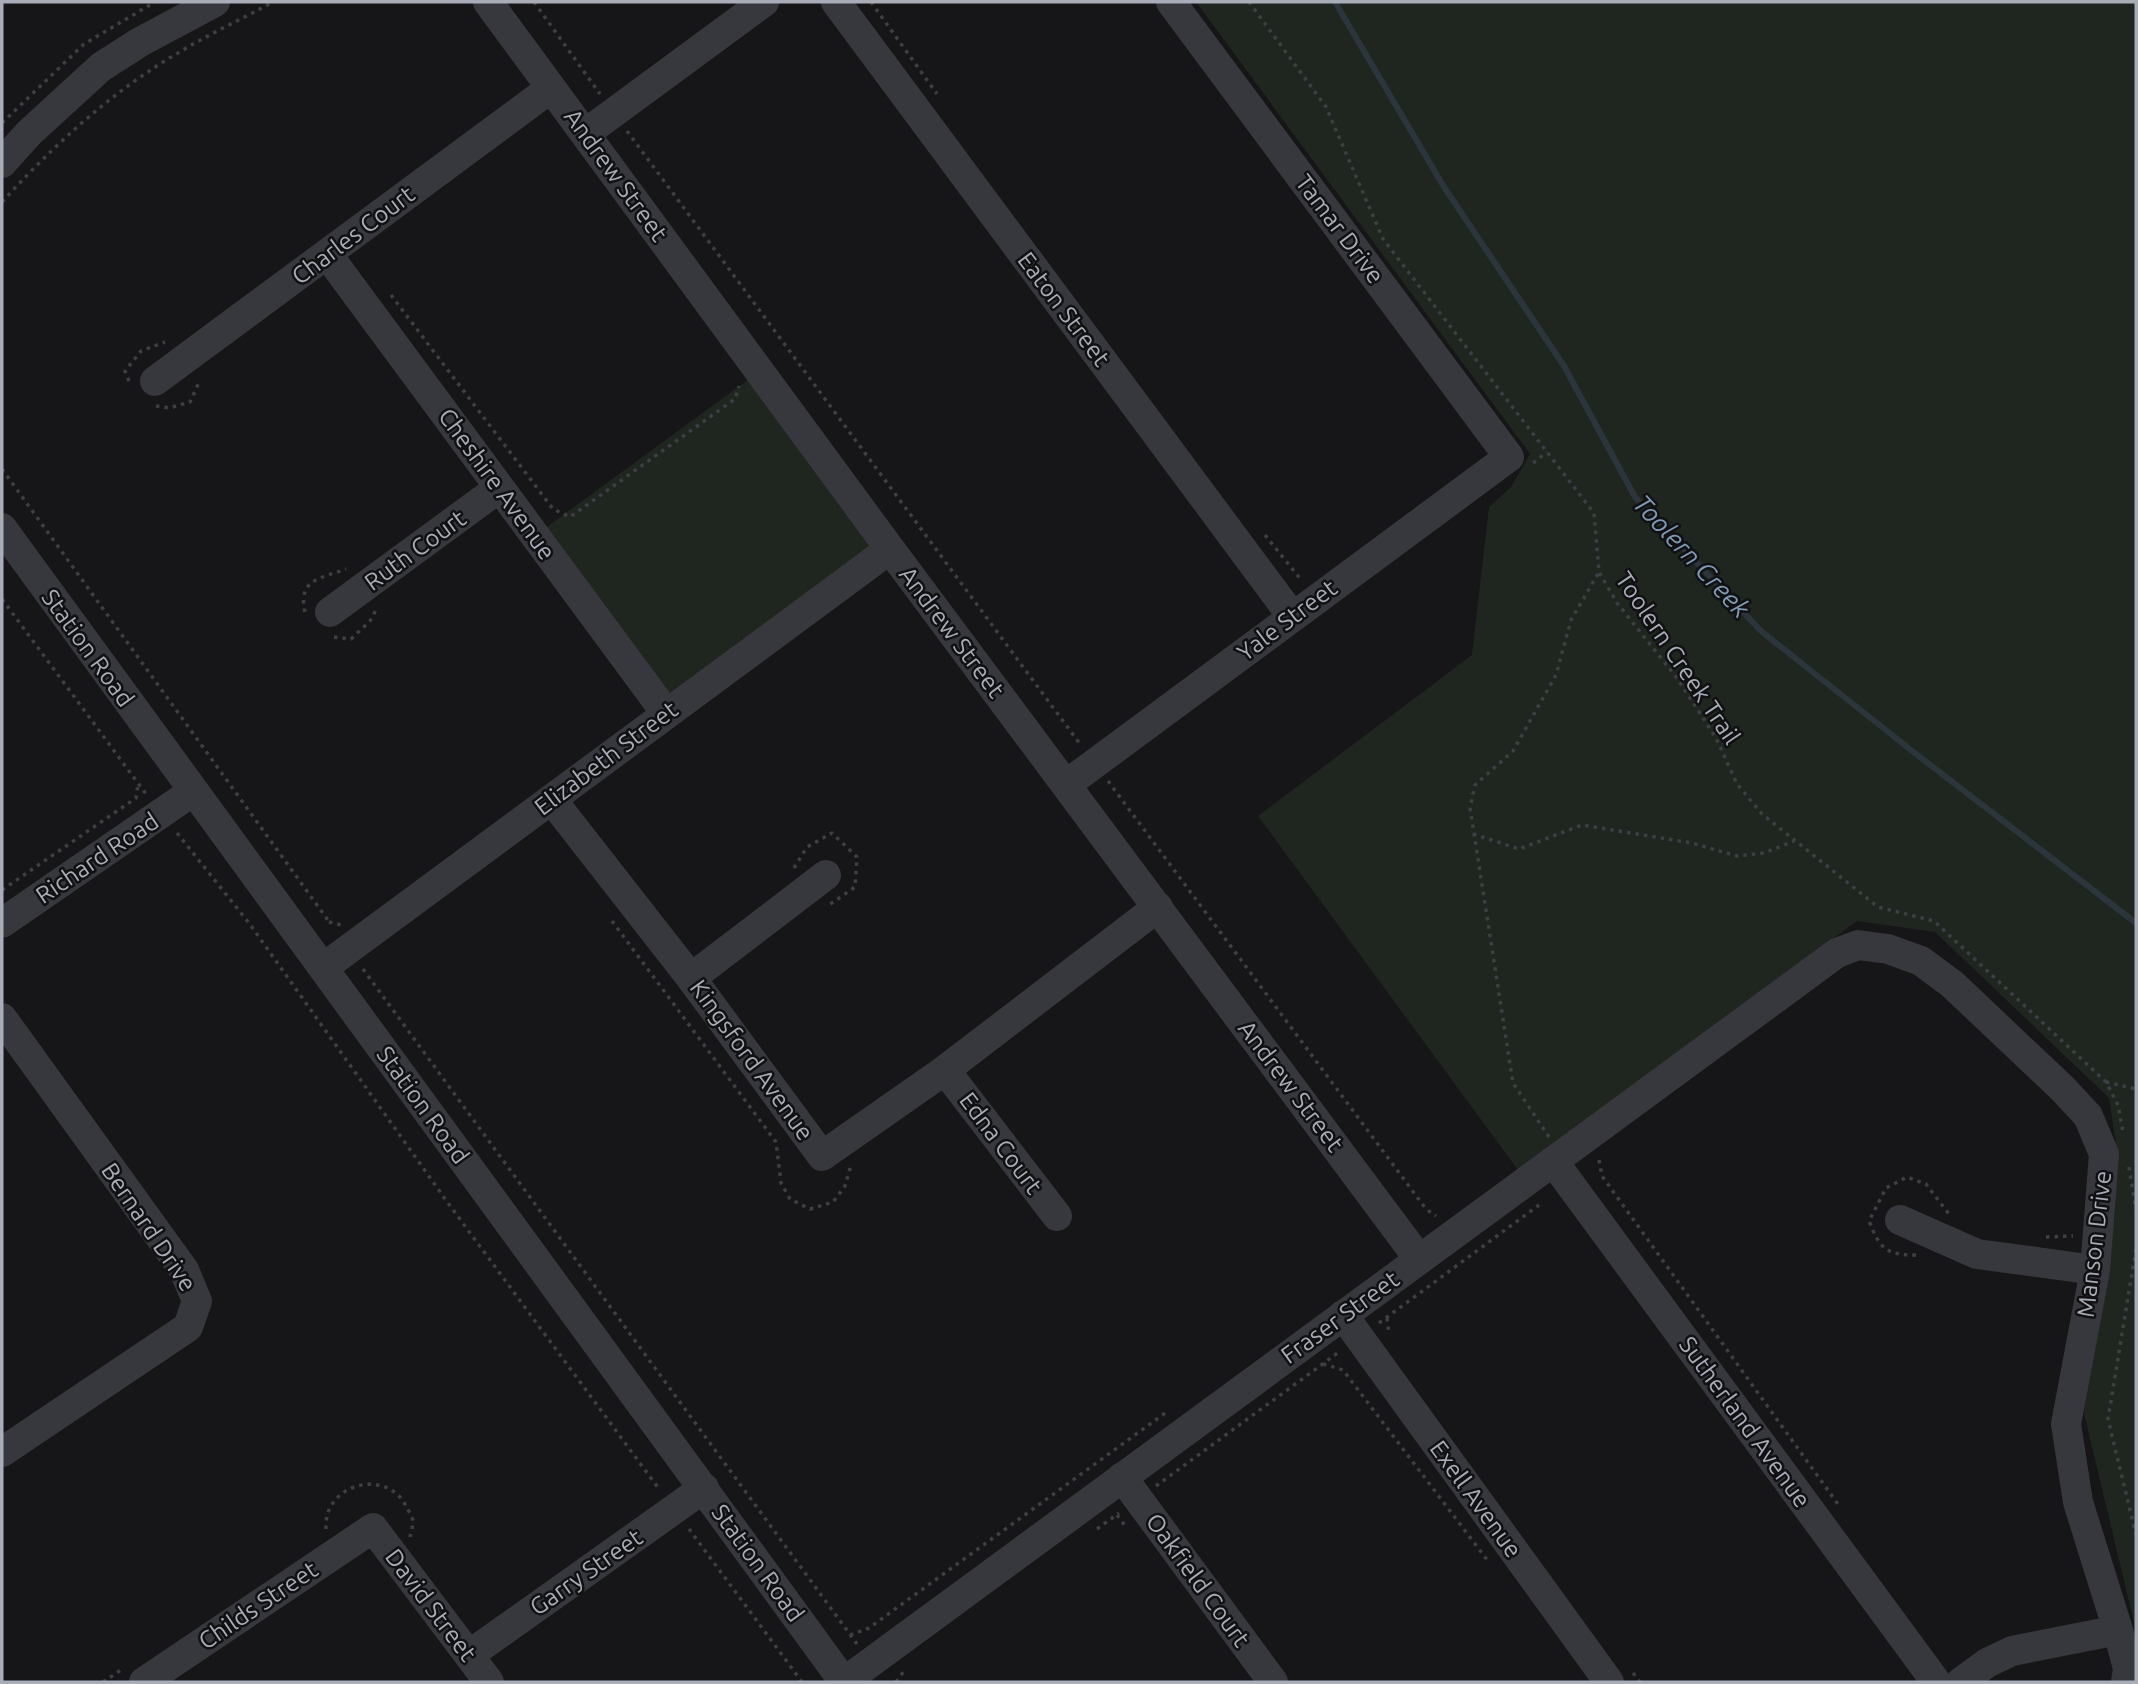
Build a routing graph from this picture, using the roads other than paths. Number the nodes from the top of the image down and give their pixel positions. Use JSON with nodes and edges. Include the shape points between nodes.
{"nodes":[{"id":1,"x":215,"y":2,"type":"edge"},
{"id":2,"x":488,"y":2,"type":"edge"},
{"id":3,"x":764,"y":2,"type":"edge"},
{"id":4,"x":836,"y":2,"type":"edge"},
{"id":5,"x":1171,"y":2,"type":"edge"},
{"id":6,"x":551,"y":88,"type":"junction"},
{"id":7,"x":586,"y":133,"type":"junction"},
{"id":8,"x":2,"y":163,"type":"edge"},
{"id":9,"x":327,"y":254,"type":"junction"},
{"id":10,"x":145,"y":390,"type":"road end"},
{"id":11,"x":1509,"y":457,"type":"joint"},
{"id":12,"x":499,"y":488,"type":"junction"},
{"id":13,"x":2,"y":528,"type":"edge"},
{"id":14,"x":890,"y":549,"type":"junction"},
{"id":15,"x":1287,"y":610,"type":"junction"},
{"id":16,"x":321,"y":622,"type":"road end"},
{"id":17,"x":666,"y":713,"type":"junction"},
{"id":18,"x":1067,"y":784,"type":"junction"},
{"id":19,"x":192,"y":792,"type":"junction"},
{"id":20,"x":552,"y":800,"type":"junction"},
{"id":21,"x":826,"y":875,"type":"dead end"},
{"id":22,"x":1158,"y":906,"type":"junction"},
{"id":23,"x":2,"y":923,"type":"edge"},
{"id":24,"x":1837,"y":953,"type":"joint"},
{"id":25,"x":323,"y":968,"type":"junction"},
{"id":26,"x":691,"y":978,"type":"junction"},
{"id":27,"x":2,"y":1018,"type":"edge"},
{"id":28,"x":945,"y":1070,"type":"junction"},
{"id":29,"x":1557,"y":1158,"type":"junction"},
{"id":30,"x":1057,"y":1216,"type":"dead end"},
{"id":31,"x":1900,"y":1220,"type":"dead end"},
{"id":32,"x":1419,"y":1259,"type":"junction"},
{"id":33,"x":2095,"y":1270,"type":"junction"},
{"id":34,"x":1343,"y":1315,"type":"junction"},
{"id":35,"x":2,"y":1452,"type":"edge"},
{"id":36,"x":1122,"y":1477,"type":"junction"},
{"id":37,"x":704,"y":1488,"type":"junction"},
{"id":38,"x":373,"y":1528,"type":"joint"},
{"id":39,"x":2118,"y":1630,"type":"junction"},
{"id":40,"x":469,"y":1655,"type":"junction"},
{"id":41,"x":144,"y":1682,"type":"edge"},
{"id":42,"x":489,"y":1682,"type":"edge"},
{"id":43,"x":844,"y":1682,"type":"edge"},
{"id":44,"x":1273,"y":1682,"type":"edge"},
{"id":45,"x":1609,"y":1682,"type":"edge"},
{"id":46,"x":1936,"y":1682,"type":"edge"},
{"id":47,"x":1961,"y":1682,"type":"edge"},
{"id":48,"x":2126,"y":1682,"type":"edge"}],
"edges":[{"from":1,"to":8,"type":"street","via":[[101,67]]},
{"from":2,"to":6,"type":"street","name":"Andrew Street"},
{"from":3,"to":7,"type":"street"},
{"from":4,"to":15,"type":"street","name":"Eaton Street"},
{"from":5,"to":11,"type":"street","name":"Tamar Drive"},
{"from":6,"to":7,"type":"street","name":"Andrew Street"},
{"from":6,"to":9,"type":"street","name":"Charles Court"},
{"from":7,"to":14,"type":"street","name":"Andrew Street"},
{"from":9,"to":10,"type":"street","name":"Charles Court"},
{"from":9,"to":12,"type":"street","name":"Cheshire Avenue"},
{"from":11,"to":15,"type":"street","name":"Yale Street"},
{"from":12,"to":16,"type":"street","name":"Ruth Court"},
{"from":12,"to":17,"type":"street","name":"Cheshire Avenue"},
{"from":13,"to":19,"type":"street","name":"Station Road"},
{"from":14,"to":17,"type":"street","name":"Elizabeth Street"},
{"from":14,"to":18,"type":"street","name":"Andrew Street"},
{"from":15,"to":18,"type":"street","name":"Yale Street","via":[[1087,750]]},
{"from":17,"to":20,"type":"street","name":"Elizabeth Street"},
{"from":18,"to":22,"type":"street","name":"Andrew Street"},
{"from":19,"to":23,"type":"street","name":"Richard Road"},
{"from":19,"to":25,"type":"street","name":"Station Road"},
{"from":20,"to":25,"type":"street","name":"Elizabeth Street"},
{"from":20,"to":26,"type":"street","name":"Kingsford Avenue"},
{"from":21,"to":26,"type":"street"},
{"from":22,"to":28,"type":"street","name":"Kingsford Avenue"},
{"from":22,"to":32,"type":"street","name":"Andrew Street"},
{"from":24,"to":29,"type":"street","name":"Fraser Street"},
{"from":24,"to":33,"type":"street","name":"Manson Drive","via":[[1858,945],[1888,949],[1921,961],[1952,984],[2088,1116],[2104,1154]]},
{"from":25,"to":37,"type":"street","name":"Station Road"},
{"from":26,"to":28,"type":"street","name":"Kingsford Avenue","via":[[822,1156]]},
{"from":27,"to":35,"type":"street","name":"Bernard Drive","via":[[184,1270],[197,1301],[188,1327]]},
{"from":28,"to":30,"type":"street","name":"Edna Court"},
{"from":29,"to":32,"type":"street","name":"Fraser Street"},
{"from":29,"to":46,"type":"street","name":"Sutherland Avenue"},
{"from":31,"to":33,"type":"street","via":[[1977,1254]]},
{"from":32,"to":34,"type":"street","name":"Fraser Street"},
{"from":33,"to":39,"type":"street","name":"Manson Drive","via":[[2066,1424],[2078,1502]]},
{"from":34,"to":36,"type":"street","name":"Fraser Street"},
{"from":34,"to":45,"type":"street","name":"Exell Avenue"},
{"from":36,"to":43,"type":"street","name":"Fraser Street"},
{"from":36,"to":44,"type":"street","name":"Oakfield Court"},
{"from":37,"to":40,"type":"street","name":"Garry Street"},
{"from":37,"to":43,"type":"street","name":"Station Road"},
{"from":38,"to":40,"type":"street","name":"David Street"},
{"from":38,"to":41,"type":"street","name":"Childs Street"},
{"from":39,"to":47,"type":"street","via":[[2012,1651]]},
{"from":39,"to":48,"type":"street","name":"Manson Drive","via":[[2128,1669]]},
{"from":40,"to":42,"type":"street","name":"David Street"}]}
